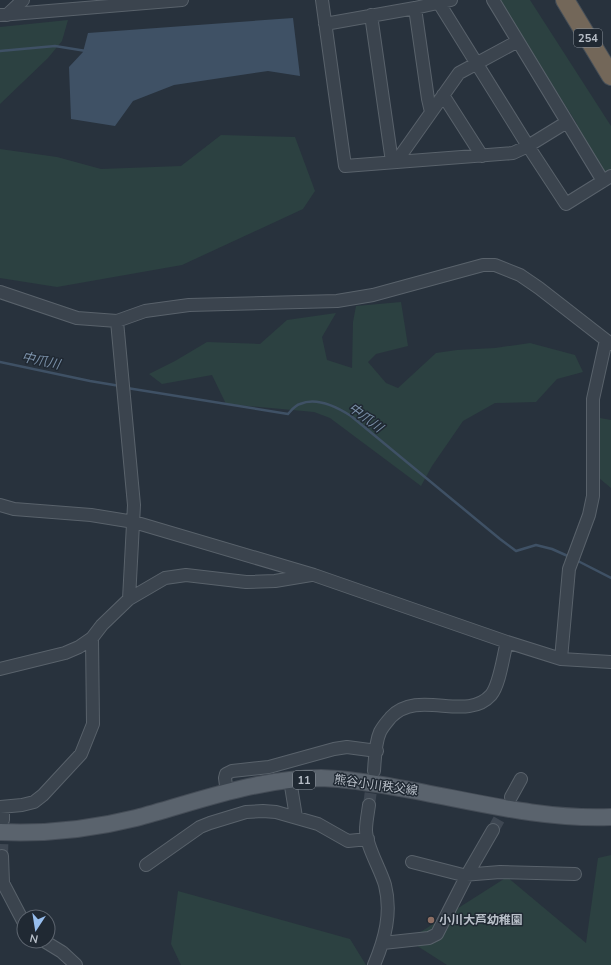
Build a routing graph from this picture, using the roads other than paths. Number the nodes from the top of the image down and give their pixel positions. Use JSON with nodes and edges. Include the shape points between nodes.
{"nodes":[{"id":1,"x":23,"y":0,"type":"edge"},
{"id":2,"x":182,"y":0,"type":"edge"},
{"id":3,"x":322,"y":0,"type":"edge"},
{"id":4,"x":451,"y":0,"type":"edge"},
{"id":5,"x":493,"y":0,"type":"edge"},
{"id":6,"x":565,"y":0,"type":"edge"},
{"id":7,"x":167,"y":1,"type":"edge"},
{"id":8,"x":439,"y":3,"type":"junction"},
{"id":9,"x":415,"y":8,"type":"junction"},
{"id":10,"x":4,"y":15,"type":"edge"},
{"id":11,"x":371,"y":15,"type":"junction"},
{"id":12,"x":325,"y":24,"type":"junction"},
{"id":13,"x":518,"y":41,"type":"junction"},
{"id":14,"x":476,"y":64,"type":"junction"},
{"id":15,"x":611,"y":76,"type":"edge"},
{"id":16,"x":443,"y":95,"type":"junction"},
{"id":17,"x":432,"y":112,"type":"junction"},
{"id":18,"x":567,"y":122,"type":"junction"},
{"id":19,"x":528,"y":146,"type":"junction"},
{"id":20,"x":482,"y":156,"type":"junction"},
{"id":21,"x":396,"y":162,"type":"junction"},
{"id":22,"x":607,"y":178,"type":"edge"},
{"id":23,"x":0,"y":292,"type":"edge"},
{"id":24,"x":117,"y":321,"type":"junction"},
{"id":25,"x":608,"y":342,"type":"edge"},
{"id":26,"x":0,"y":505,"type":"edge"},
{"id":27,"x":134,"y":522,"type":"junction"},
{"id":28,"x":314,"y":575,"type":"junction"},
{"id":29,"x":129,"y":599,"type":"junction"},
{"id":30,"x":92,"y":638,"type":"junction"},
{"id":31,"x":507,"y":642,"type":"junction"},
{"id":32,"x":562,"y":659,"type":"junction"},
{"id":33,"x":611,"y":662,"type":"edge"},
{"id":34,"x":0,"y":669,"type":"edge"},
{"id":35,"x":377,"y":750,"type":"junction"},
{"id":36,"x":374,"y":771,"type":"tunnel mouth"},
{"id":37,"x":521,"y":779,"type":"dead end"},
{"id":38,"x":290,"y":780,"type":"junction"},
{"id":39,"x":227,"y":793,"type":"junction"},
{"id":40,"x":511,"y":797,"type":"tunnel mouth"},
{"id":41,"x":369,"y":805,"type":"tunnel mouth"},
{"id":42,"x":1,"y":807,"type":"edge"},
{"id":43,"x":296,"y":817,"type":"junction"},
{"id":44,"x":611,"y":817,"type":"edge"},
{"id":45,"x":2,"y":826,"type":"edge"},
{"id":46,"x":493,"y":830,"type":"tunnel mouth"},
{"id":47,"x":368,"y":840,"type":"junction"},
{"id":48,"x":1,"y":861,"type":"edge"},
{"id":49,"x":412,"y":862,"type":"dead end"},
{"id":50,"x":146,"y":866,"type":"dead end"},
{"id":51,"x":575,"y":874,"type":"dead end"},
{"id":52,"x":467,"y":875,"type":"junction"},
{"id":53,"x":17,"y":909,"type":"edge"},
{"id":54,"x":383,"y":943,"type":"junction"},
{"id":55,"x":56,"y":948,"type":"edge"},
{"id":56,"x":76,"y":965,"type":"edge"},
{"id":57,"x":374,"y":965,"type":"edge"}],
"edges":[{"from":1,"to":10,"type":"street"},
{"from":2,"to":7,"type":"street"},
{"from":3,"to":12,"type":"street"},
{"from":4,"to":8,"type":"street"},
{"from":5,"to":13,"type":"street"},
{"from":6,"to":15,"type":"highway","number":"254"},
{"from":7,"to":10,"type":"street"},
{"from":8,"to":9,"type":"street"},
{"from":8,"to":14,"type":"street"},
{"from":9,"to":11,"type":"street"},
{"from":9,"to":17,"type":"street"},
{"from":11,"to":12,"type":"street"},
{"from":11,"to":21,"type":"street","via":[[392,155]]},
{"from":12,"to":21,"type":"street","via":[[345,166]]},
{"from":13,"to":14,"type":"street"},
{"from":13,"to":18,"type":"street"},
{"from":14,"to":16,"type":"street","via":[[459,73]]},
{"from":14,"to":19,"type":"street"},
{"from":16,"to":17,"type":"street"},
{"from":16,"to":20,"type":"street"},
{"from":17,"to":21,"type":"street"},
{"from":18,"to":19,"type":"street"},
{"from":18,"to":22,"type":"street"},
{"from":19,"to":20,"type":"street","via":[[513,153]]},
{"from":19,"to":22,"type":"street","via":[[566,204]]},
{"from":20,"to":21,"type":"street"},
{"from":23,"to":24,"type":"street","via":[[77,318]]},
{"from":24,"to":25,"type":"street","via":[[145,311],[189,305],[337,301],[373,295],[483,265],[496,265],[520,275],[539,288]]},
{"from":24,"to":27,"type":"street"},
{"from":25,"to":32,"type":"street","via":[[593,399],[593,496],[589,516],[569,569]]},
{"from":26,"to":27,"type":"street","via":[[14,509],[91,515]]},
{"from":27,"to":28,"type":"street"},
{"from":27,"to":29,"type":"street"},
{"from":28,"to":29,"type":"street","via":[[246,582],[186,575],[165,578]]},
{"from":28,"to":31,"type":"street"},
{"from":29,"to":30,"type":"street"},
{"from":30,"to":34,"type":"street","via":[[65,653]]},
{"from":30,"to":42,"type":"street","via":[[93,724],[80,754],[34,802]]},
{"from":31,"to":32,"type":"street"},
{"from":31,"to":35,"type":"street","via":[[497,682],[492,694],[484,701],[450,707],[431,704],[403,708],[381,730]]},
{"from":32,"to":33,"type":"street"},
{"from":35,"to":36,"type":"street"},
{"from":35,"to":39,"type":"street","via":[[347,747],[269,767],[232,771],[226,774],[225,778]]},
{"from":37,"to":40,"type":"street"},
{"from":38,"to":39,"type":"main road","name":"熊谷小川秩父線","number":"11"},
{"from":38,"to":43,"type":"street"},
{"from":38,"to":44,"type":"main road","name":"熊谷小川秩父線","number":"11","via":[[351,780],[437,794],[506,809]]},
{"from":39,"to":45,"type":"main road","name":"熊谷小川秩父線","number":"11","via":[[108,824],[63,830]]},
{"from":41,"to":47,"type":"street","via":[[366,830]]},
{"from":42,"to":45,"type":"street"},
{"from":43,"to":47,"type":"street","via":[[318,824],[348,841]]},
{"from":43,"to":50,"type":"street","via":[[263,810],[246,812],[210,823],[186,836]]},
{"from":46,"to":52,"type":"street"},
{"from":47,"to":54,"type":"street","via":[[383,878],[387,897],[388,920]]},
{"from":48,"to":53,"type":"street","via":[[3,883]]},
{"from":49,"to":52,"type":"street"},
{"from":51,"to":52,"type":"street","via":[[500,872]]},
{"from":52,"to":54,"type":"street","via":[[437,934],[429,938]]},
{"from":54,"to":57,"type":"street"},
{"from":55,"to":56,"type":"street"}]}
